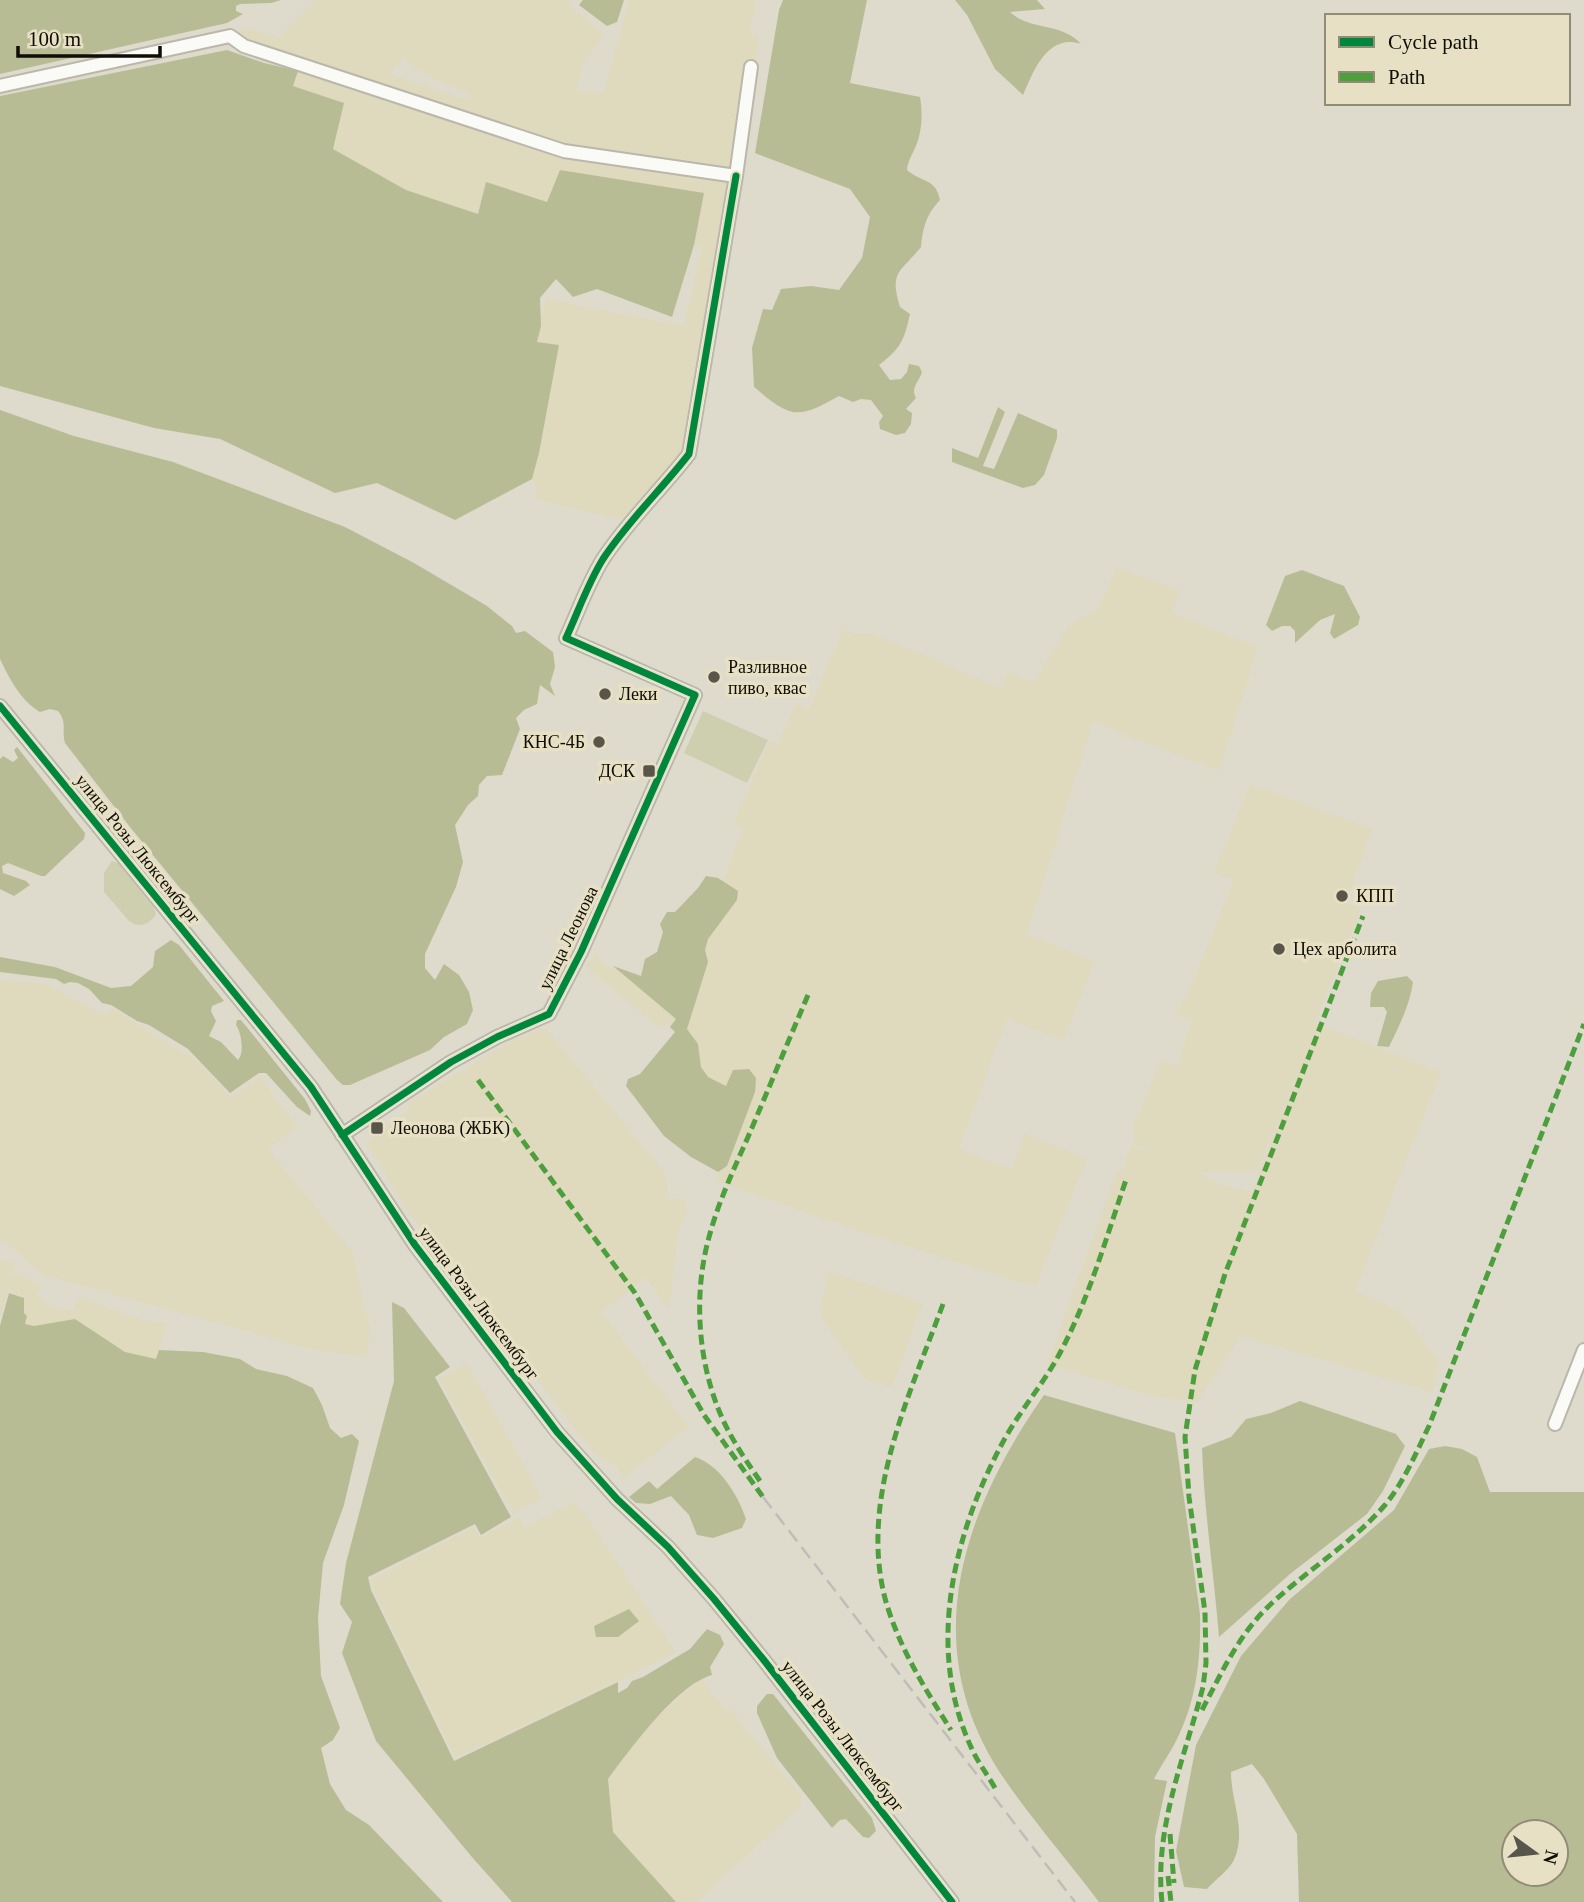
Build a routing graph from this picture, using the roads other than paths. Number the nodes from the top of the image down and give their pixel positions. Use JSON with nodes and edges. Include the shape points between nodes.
{"nodes":[{"id":1,"x":751,"y":67,"type":"dead end"},
{"id":2,"x":0,"y":86,"type":"edge"},
{"id":3,"x":736,"y":176,"type":"junction"},
{"id":4,"x":0,"y":706,"type":"edge"},
{"id":5,"x":342,"y":1135,"type":"junction"},
{"id":6,"x":1584,"y":1350,"type":"edge"},
{"id":7,"x":1555,"y":1424,"type":"dead end"},
{"id":8,"x":952,"y":1902,"type":"edge"}],
"edges":[{"from":1,"to":3,"type":"street"},
{"from":2,"to":3,"type":"street","via":[[230,37],[244,46],[564,151]]},
{"from":3,"to":5,"type":"street","name":"улица Леонова","via":[[689,454],[603,560],[566,638],[695,695],[549,1014],[451,1062]]},
{"from":4,"to":5,"type":"street","name":"улица Розы Люксембург","via":[[311,1087]]},
{"from":5,"to":8,"type":"street","name":"улица Розы Люксембург","via":[[415,1245],[557,1432],[714,1599]]},
{"from":6,"to":7,"type":"street"}]}
